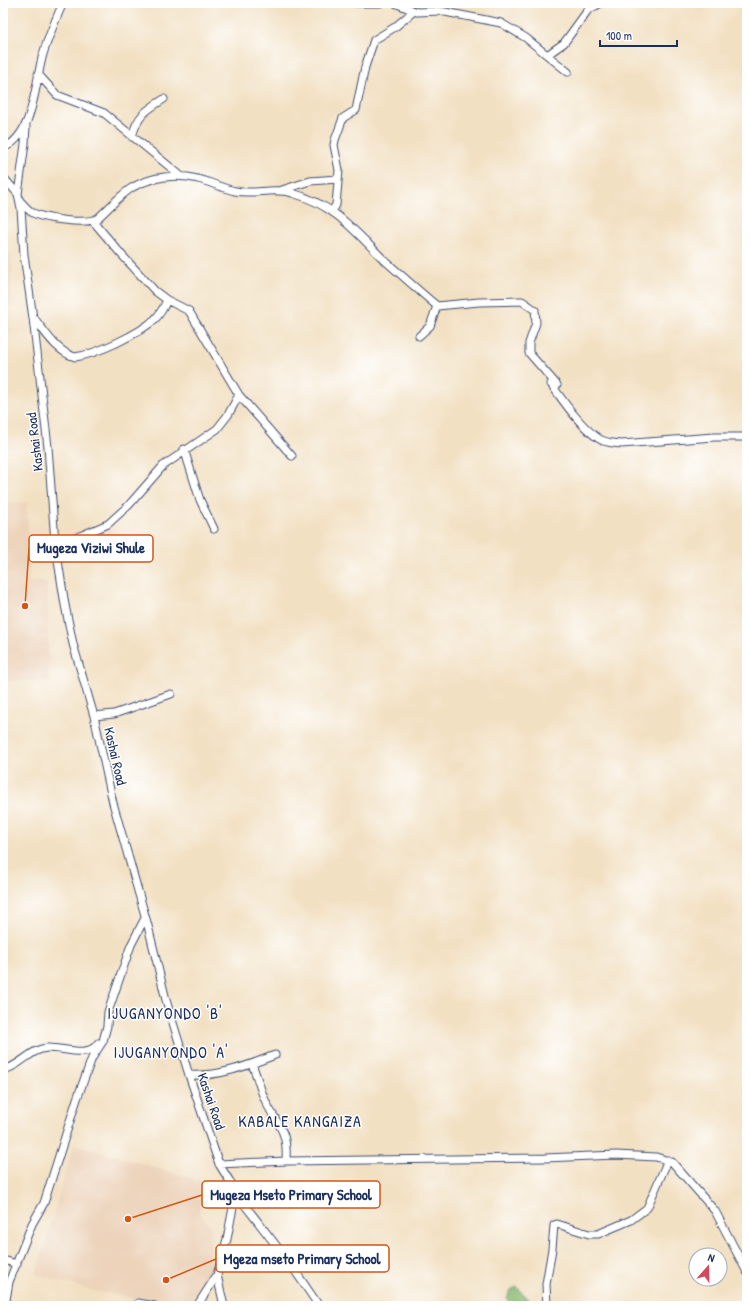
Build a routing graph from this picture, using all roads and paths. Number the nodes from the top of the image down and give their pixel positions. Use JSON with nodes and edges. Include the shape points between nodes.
{"nodes":[{"id":1,"x":63,"y":3,"type":"edge"},
{"id":2,"x":356,"y":3,"type":"edge"},
{"id":3,"x":380,"y":3,"type":"edge"},
{"id":4,"x":395,"y":3,"type":"edge"},
{"id":5,"x":601,"y":3,"type":"edge"},
{"id":6,"x":414,"y":11,"type":"junction"},
{"id":7,"x":547,"y":55,"type":"junction"},
{"id":8,"x":568,"y":72,"type":"dead end"},
{"id":9,"x":38,"y":74,"type":"junction"},
{"id":10,"x":164,"y":99,"type":"dead end"},
{"id":11,"x":26,"y":122,"type":"junction"},
{"id":12,"x":132,"y":137,"type":"junction"},
{"id":13,"x":3,"y":148,"type":"edge"},
{"id":14,"x":181,"y":176,"type":"junction"},
{"id":15,"x":3,"y":177,"type":"edge"},
{"id":16,"x":338,"y":179,"type":"junction"},
{"id":17,"x":282,"y":190,"type":"junction"},
{"id":18,"x":19,"y":197,"type":"junction"},
{"id":19,"x":332,"y":211,"type":"junction"},
{"id":20,"x":93,"y":221,"type":"junction"},
{"id":21,"x":166,"y":300,"type":"junction"},
{"id":22,"x":437,"y":306,"type":"junction"},
{"id":23,"x":33,"y":318,"type":"junction"},
{"id":24,"x":419,"y":336,"type":"dead end"},
{"id":25,"x":239,"y":395,"type":"junction"},
{"id":26,"x":747,"y":437,"type":"edge"},
{"id":27,"x":184,"y":450,"type":"junction"},
{"id":28,"x":292,"y":456,"type":"dead end"},
{"id":29,"x":214,"y":529,"type":"dead end"},
{"id":30,"x":55,"y":542,"type":"junction"},
{"id":31,"x":171,"y":694,"type":"dead end"},
{"id":32,"x":94,"y":716,"type":"junction"},
{"id":33,"x":145,"y":918,"type":"junction"},
{"id":34,"x":107,"y":1019,"type":"junction"},
{"id":35,"x":275,"y":1055,"type":"dead end"},
{"id":36,"x":252,"y":1064,"type":"junction"},
{"id":37,"x":3,"y":1070,"type":"edge"},
{"id":38,"x":189,"y":1075,"type":"junction"},
{"id":39,"x":668,"y":1160,"type":"junction"},
{"id":40,"x":286,"y":1161,"type":"junction"},
{"id":41,"x":219,"y":1164,"type":"junction"},
{"id":42,"x":236,"y":1192,"type":"junction"},
{"id":43,"x":3,"y":1260,"type":"edge"},
{"id":44,"x":17,"y":1264,"type":"junction"},
{"id":45,"x":747,"y":1272,"type":"edge"},
{"id":46,"x":218,"y":1275,"type":"junction"},
{"id":47,"x":4,"y":1306,"type":"edge"},
{"id":48,"x":134,"y":1306,"type":"edge"},
{"id":49,"x":155,"y":1306,"type":"edge"},
{"id":50,"x":197,"y":1306,"type":"edge"},
{"id":51,"x":224,"y":1306,"type":"edge"},
{"id":52,"x":319,"y":1306,"type":"edge"},
{"id":53,"x":547,"y":1306,"type":"edge"}],
"edges":[{"from":1,"to":9,"type":"street","via":[[53,24]]},
{"from":2,"to":3,"type":"street"},
{"from":4,"to":6,"type":"street"},
{"from":5,"to":7,"type":"street","via":[[588,10],[564,44]]},
{"from":6,"to":7,"type":"street","via":[[440,11],[501,23]]},
{"from":6,"to":16,"type":"street","via":[[374,40],[356,110],[343,118],[335,140],[339,164]]},
{"from":7,"to":8,"type":"street"},
{"from":9,"to":11,"type":"street"},
{"from":9,"to":12,"type":"street","via":[[57,96],[104,113]]},
{"from":10,"to":12,"type":"street","via":[[142,115],[137,121]]},
{"from":11,"to":13,"type":"street","via":[[16,140]]},
{"from":11,"to":18,"type":"street","name":"Kashai Road"},
{"from":12,"to":14,"type":"street"},
{"from":14,"to":17,"type":"street","via":[[236,192]]},
{"from":14,"to":20,"type":"street","via":[[155,179],[132,188]]},
{"from":15,"to":18,"type":"street"},
{"from":16,"to":17,"type":"street","via":[[310,181]]},
{"from":16,"to":19,"type":"street","via":[[336,205]]},
{"from":17,"to":19,"type":"street"},
{"from":18,"to":20,"type":"street","via":[[27,209],[40,215]]},
{"from":18,"to":23,"type":"street","name":"Kashai Road"},
{"from":19,"to":22,"type":"street","via":[[344,219]]},
{"from":20,"to":21,"type":"street"},
{"from":21,"to":23,"type":"street","via":[[162,311],[146,326],[108,346],[75,358],[61,350]]},
{"from":21,"to":25,"type":"street","via":[[185,308],[192,316]]},
{"from":22,"to":24,"type":"street","via":[[430,326]]},
{"from":22,"to":26,"type":"street","via":[[522,301],[535,310],[536,323],[529,343],[529,353],[556,385],[551,384],[567,406],[598,438],[621,444]]},
{"from":23,"to":30,"type":"street","name":"Kashai Road","via":[[48,446]]},
{"from":25,"to":27,"type":"street","via":[[217,429]]},
{"from":25,"to":28,"type":"street"},
{"from":27,"to":29,"type":"street","via":[[200,500]]},
{"from":27,"to":30,"type":"street","via":[[163,466],[129,505],[108,524],[70,540]]},
{"from":30,"to":32,"type":"street","name":"Kashai Road","via":[[72,638]]},
{"from":31,"to":32,"type":"street","via":[[114,714]]},
{"from":32,"to":33,"type":"street","name":"Kashai Road","via":[[113,803]]},
{"from":33,"to":34,"type":"street","via":[[131,945]]},
{"from":33,"to":38,"type":"street","name":"Kashai Road"},
{"from":34,"to":37,"type":"street","via":[[99,1042],[94,1048],[76,1051],[45,1048],[10,1069]]},
{"from":34,"to":44,"type":"street","via":[[103,1041],[92,1058],[77,1098],[44,1204],[32,1224]]},
{"from":35,"to":36,"type":"street"},
{"from":36,"to":38,"type":"street","via":[[203,1076]]},
{"from":36,"to":40,"type":"street","via":[[264,1098],[282,1128],[287,1147]]},
{"from":38,"to":41,"type":"street","name":"Kashai Road"},
{"from":39,"to":40,"type":"street","via":[[616,1155]]},
{"from":39,"to":45,"type":"street","via":[[716,1213]]},
{"from":39,"to":53,"type":"street","via":[[647,1208],[631,1220],[598,1234],[554,1225],[546,1284]]},
{"from":40,"to":41,"type":"street"},
{"from":41,"to":42,"type":"street","name":"Kashai Road"},
{"from":42,"to":46,"type":"street"},
{"from":42,"to":52,"type":"street","name":"Kashai Road"},
{"from":43,"to":44,"type":"street"},
{"from":44,"to":47,"type":"street","via":[[9,1282]]},
{"from":46,"to":50,"type":"street"},
{"from":46,"to":51,"type":"street"},
{"from":48,"to":49,"type":"street","via":[[138,1303]]}]}
